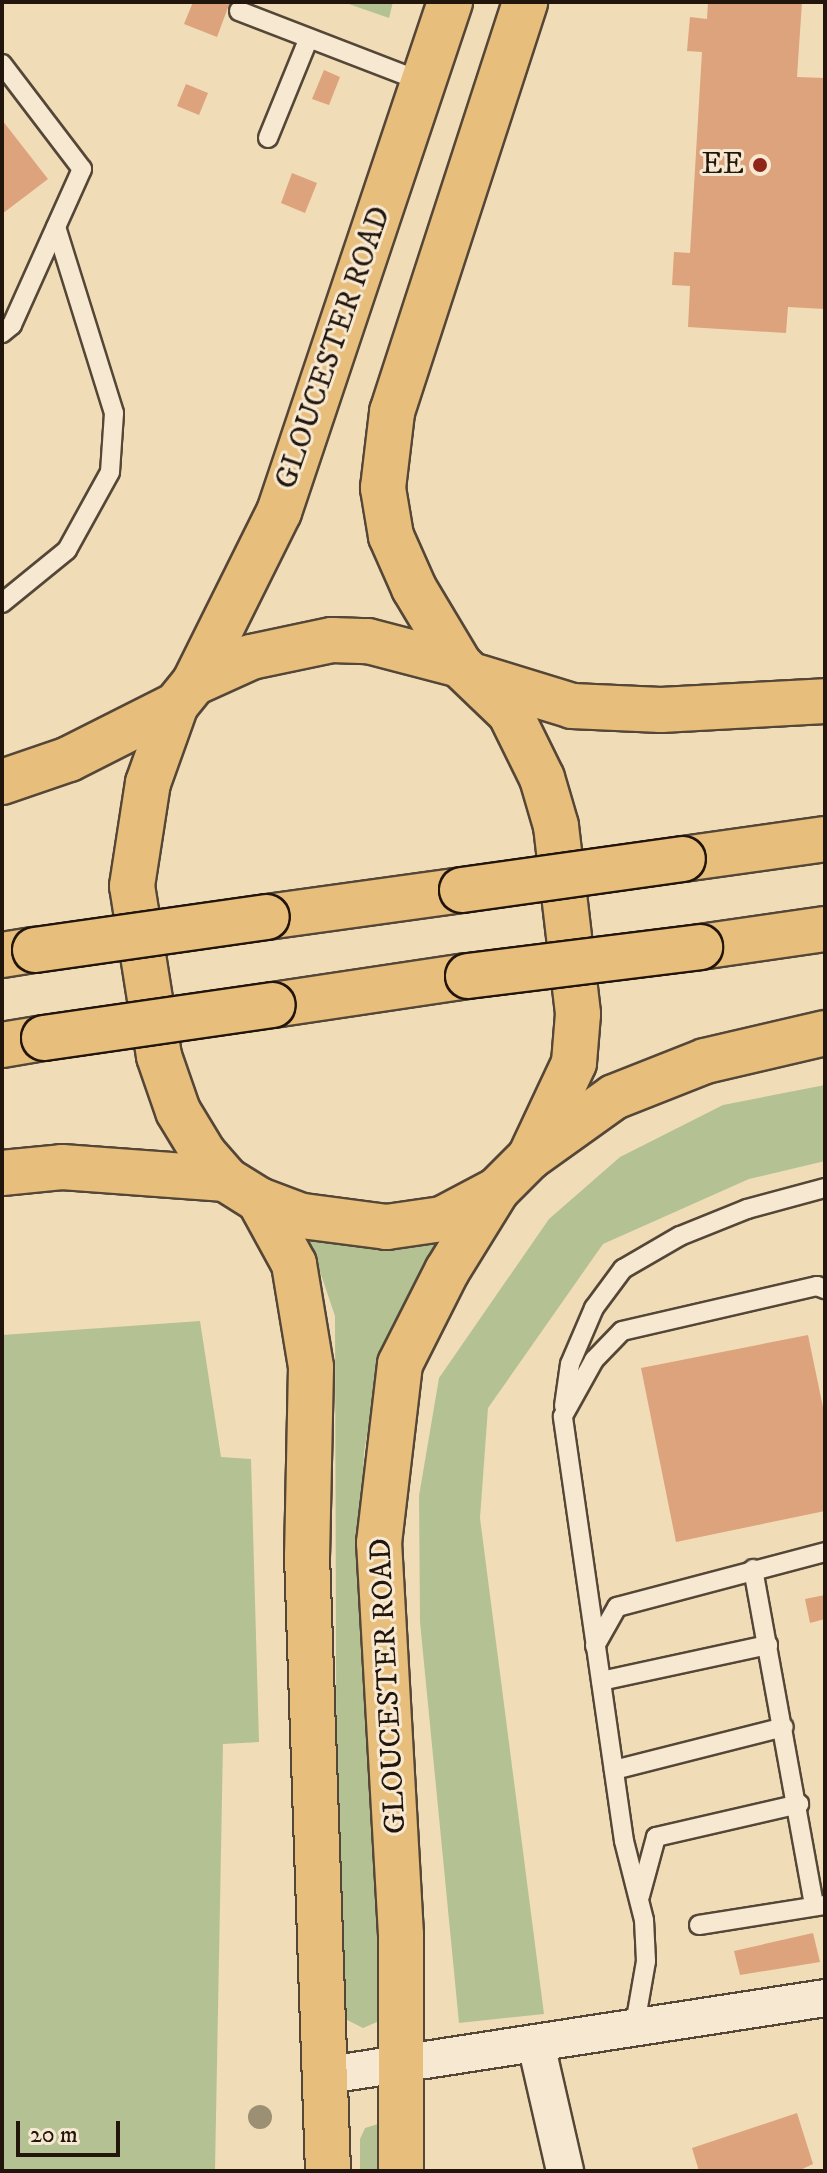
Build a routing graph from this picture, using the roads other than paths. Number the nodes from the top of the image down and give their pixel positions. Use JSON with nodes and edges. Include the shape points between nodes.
{"nodes":[{"id":1,"x":450,"y":2,"type":"edge"},
{"id":2,"x":525,"y":2,"type":"edge"},
{"id":3,"x":239,"y":11,"type":"dead end"},
{"id":4,"x":308,"y":40,"type":"junction"},
{"id":5,"x":2,"y":64,"type":"edge"},
{"id":6,"x":423,"y":82,"type":"junction"},
{"id":7,"x":268,"y":138,"type":"dead end"},
{"id":8,"x":56,"y":227,"type":"junction"},
{"id":9,"x":2,"y":333,"type":"edge"},
{"id":10,"x":2,"y":603,"type":"edge"},
{"id":11,"x":469,"y":671,"type":"junction"},
{"id":12,"x":185,"y":694,"type":"junction"},
{"id":13,"x":825,"y":701,"type":"edge"},
{"id":14,"x":2,"y":782,"type":"edge"},
{"id":15,"x":825,"y":839,"type":"edge"},
{"id":16,"x":825,"y":929,"type":"edge"},
{"id":17,"x":19,"y":953,"type":"edge"},
{"id":18,"x":825,"y":1033,"type":"edge"},
{"id":19,"x":2,"y":1045,"type":"edge"},
{"id":20,"x":530,"y":1157,"type":"junction"},
{"id":21,"x":2,"y":1173,"type":"edge"},
{"id":22,"x":825,"y":1188,"type":"edge"},
{"id":23,"x":243,"y":1189,"type":"junction"},
{"id":24,"x":497,"y":1190,"type":"junction"},
{"id":25,"x":825,"y":1289,"type":"edge"},
{"id":26,"x":563,"y":1416,"type":"junction"},
{"id":27,"x":825,"y":1552,"type":"edge"},
{"id":28,"x":753,"y":1569,"type":"junction"},
{"id":29,"x":768,"y":1645,"type":"junction"},
{"id":30,"x":595,"y":1646,"type":"junction"},
{"id":31,"x":601,"y":1681,"type":"junction"},
{"id":32,"x":784,"y":1727,"type":"junction"},
{"id":33,"x":614,"y":1770,"type":"junction"},
{"id":34,"x":799,"y":1804,"type":"junction"},
{"id":35,"x":805,"y":1847,"type":"junction"},
{"id":36,"x":825,"y":1848,"type":"edge"},
{"id":37,"x":640,"y":1899,"type":"junction"},
{"id":38,"x":820,"y":1905,"type":"edge"},
{"id":39,"x":699,"y":1925,"type":"dead end"},
{"id":40,"x":825,"y":1998,"type":"edge"},
{"id":41,"x":634,"y":2030,"type":"junction"},
{"id":42,"x":536,"y":2044,"type":"junction"},
{"id":43,"x":404,"y":2064,"type":"junction"},
{"id":44,"x":322,"y":2076,"type":"junction"},
{"id":45,"x":328,"y":2171,"type":"edge"},
{"id":46,"x":401,"y":2171,"type":"edge"},
{"id":47,"x":565,"y":2171,"type":"edge"}],
"edges":[{"from":1,"to":6,"type":"main road","name":"GLOUCESTER ROAD"},
{"from":2,"to":11,"type":"main road","via":[[392,412],[383,488],[397,549],[435,630]]},
{"from":3,"to":4,"type":"lane"},
{"from":4,"to":6,"type":"lane"},
{"from":4,"to":7,"type":"lane"},
{"from":5,"to":8,"type":"lane","via":[[82,169]]},
{"from":6,"to":12,"type":"main road","name":"GLOUCESTER ROAD","via":[[279,512]]},
{"from":8,"to":9,"type":"lane","via":[[12,325]]},
{"from":8,"to":10,"type":"lane","via":[[114,413],[110,472],[67,550]]},
{"from":11,"to":12,"type":"main road","via":[[368,641],[332,640],[251,657]]},
{"from":11,"to":13,"type":"main road","via":[[572,706],[661,710]]},
{"from":11,"to":20,"type":"main road","via":[[510,713],[542,778],[556,826],[578,1014],[574,1063]]},
{"from":12,"to":14,"type":"main road","via":[[69,759]]},
{"from":12,"to":23,"type":"main road","name":"GLOUCESTER ROAD","via":[[148,783],[132,886],[159,1056],[178,1111]]},
{"from":15,"to":17,"type":"main road","bridge":true},
{"from":16,"to":19,"type":"main road","bridge":true},
{"from":18,"to":20,"type":"main road","via":[[705,1061],[614,1097]]},
{"from":20,"to":24,"type":"main road"},
{"from":21,"to":23,"type":"main road","via":[[62,1167]]},
{"from":22,"to":26,"type":"lane","via":[[734,1214],[680,1236],[623,1269],[594,1308],[570,1364]]},
{"from":23,"to":24,"type":"main road","via":[[302,1216],[387,1227],[442,1219]]},
{"from":23,"to":44,"type":"main road","via":[[294,1264],[311,1367],[307,1555]]},
{"from":24,"to":43,"type":"main road","name":"GLOUCESTER ROAD","via":[[447,1271],[400,1364],[379,1543]]},
{"from":25,"to":26,"type":"lane","via":[[817,1286],[622,1331],[594,1360]]},
{"from":26,"to":30,"type":"lane"},
{"from":27,"to":28,"type":"lane"},
{"from":28,"to":29,"type":"lane"},
{"from":28,"to":30,"type":"lane","via":[[617,1607]]},
{"from":29,"to":31,"type":"lane"},
{"from":29,"to":32,"type":"lane"},
{"from":30,"to":31,"type":"lane"},
{"from":31,"to":33,"type":"lane"},
{"from":32,"to":33,"type":"lane"},
{"from":32,"to":34,"type":"lane"},
{"from":33,"to":37,"type":"lane","via":[[627,1859]]},
{"from":34,"to":35,"type":"lane"},
{"from":34,"to":37,"type":"lane","via":[[656,1837]]},
{"from":35,"to":36,"type":"lane"},
{"from":35,"to":38,"type":"lane"},
{"from":37,"to":41,"type":"lane","via":[[646,1961]]},
{"from":38,"to":39,"type":"lane"},
{"from":40,"to":41,"type":"street"},
{"from":41,"to":42,"type":"street"},
{"from":42,"to":43,"type":"street"},
{"from":42,"to":47,"type":"street"},
{"from":43,"to":44,"type":"street"},
{"from":43,"to":46,"type":"main road","name":"GLOUCESTER ROAD"},
{"from":44,"to":45,"type":"main road"}]}
